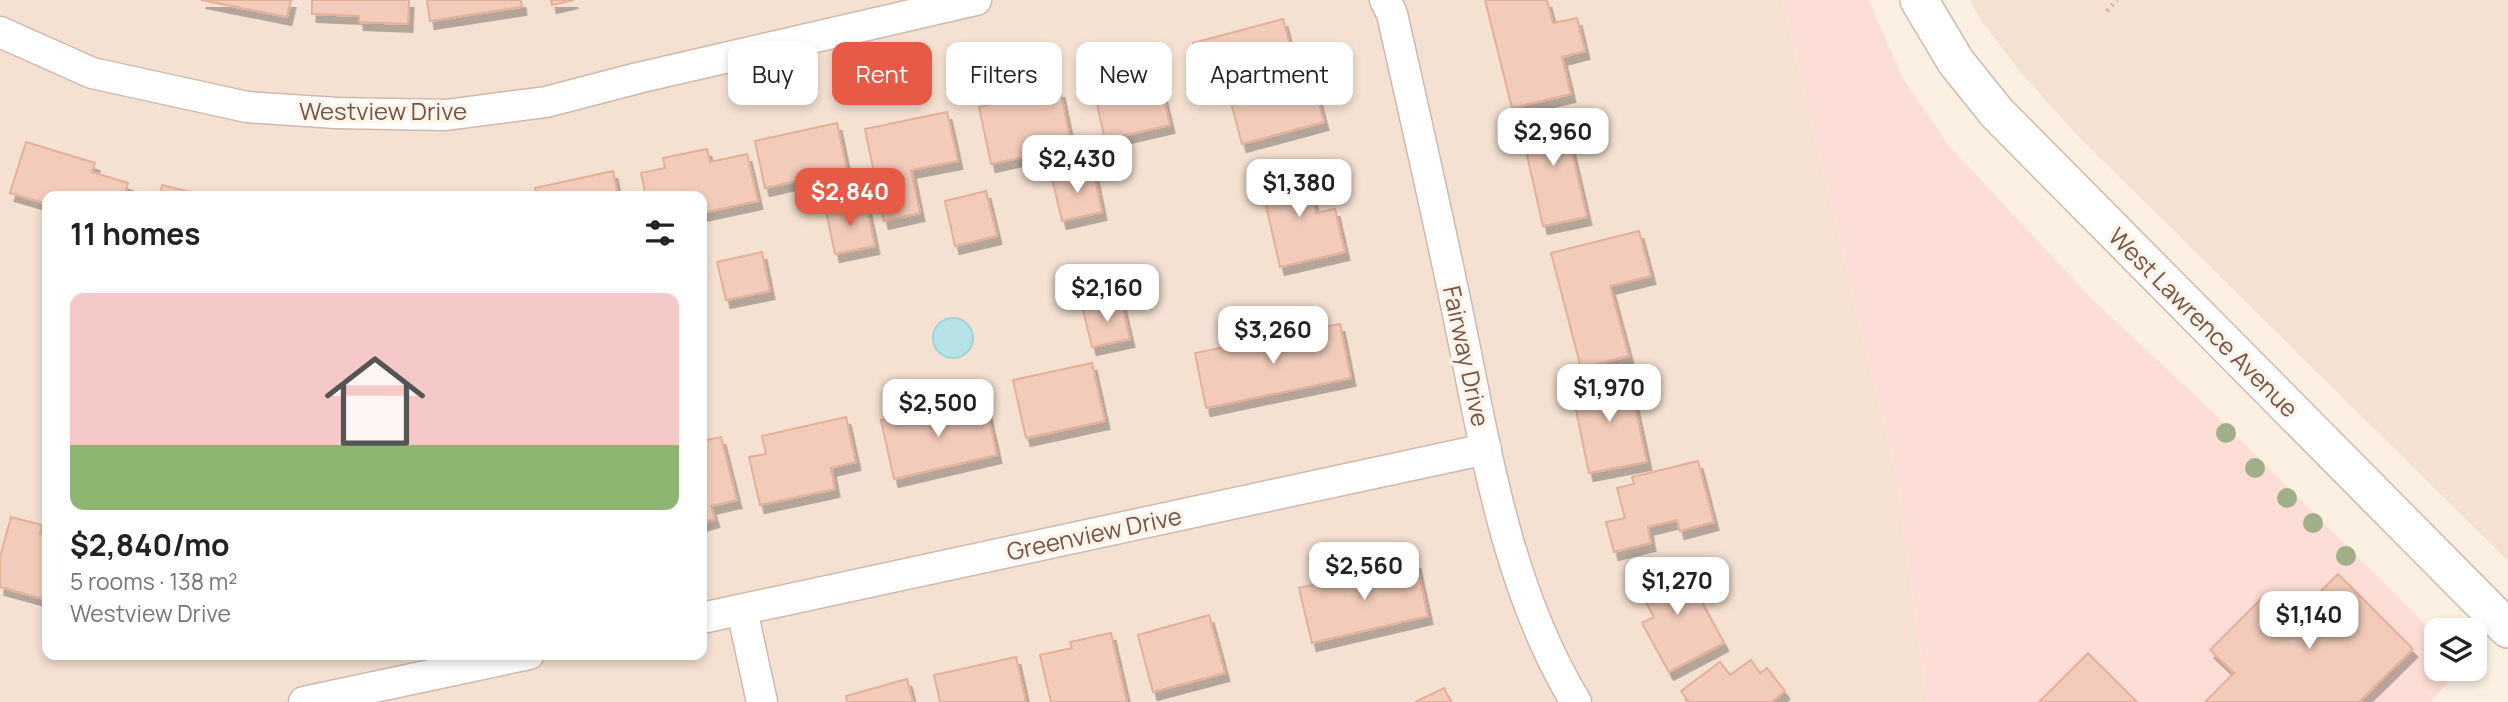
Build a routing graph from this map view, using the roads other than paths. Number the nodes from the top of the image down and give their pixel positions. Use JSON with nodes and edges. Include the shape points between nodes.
{"nodes":[{"id":1,"x":976,"y":0,"type":"edge"},
{"id":2,"x":1385,"y":0,"type":"edge"},
{"id":3,"x":1919,"y":0,"type":"edge"},
{"id":4,"x":0,"y":32,"type":"edge"},
{"id":5,"x":1486,"y":449,"type":"junction"},
{"id":6,"x":742,"y":610,"type":"junction"},
{"id":7,"x":707,"y":617,"type":"edge"},
{"id":8,"x":2508,"y":629,"type":"edge"},
{"id":9,"x":501,"y":660,"type":"edge"},
{"id":10,"x":304,"y":702,"type":"edge"},
{"id":11,"x":762,"y":702,"type":"edge"},
{"id":12,"x":1576,"y":702,"type":"edge"}],
"edges":[{"from":1,"to":4,"type":"street","name":"Westview Drive","via":[[546,102],[446,115],[247,107],[92,73]]},
{"from":2,"to":5,"type":"street","name":"Fairway Drive","via":[[1441,230]]},
{"from":3,"to":8,"type":"street","name":"West Lawrence Avenue","via":[[1956,62],[1997,113]]},
{"from":5,"to":6,"type":"street","name":"Greenview Drive"},
{"from":5,"to":12,"type":"street","name":"Fairway Drive","via":[[1506,535],[1534,621]]},
{"from":6,"to":7,"type":"street","name":"Greenview Drive"},
{"from":6,"to":11,"type":"street"},
{"from":9,"to":10,"type":"street"}]}
